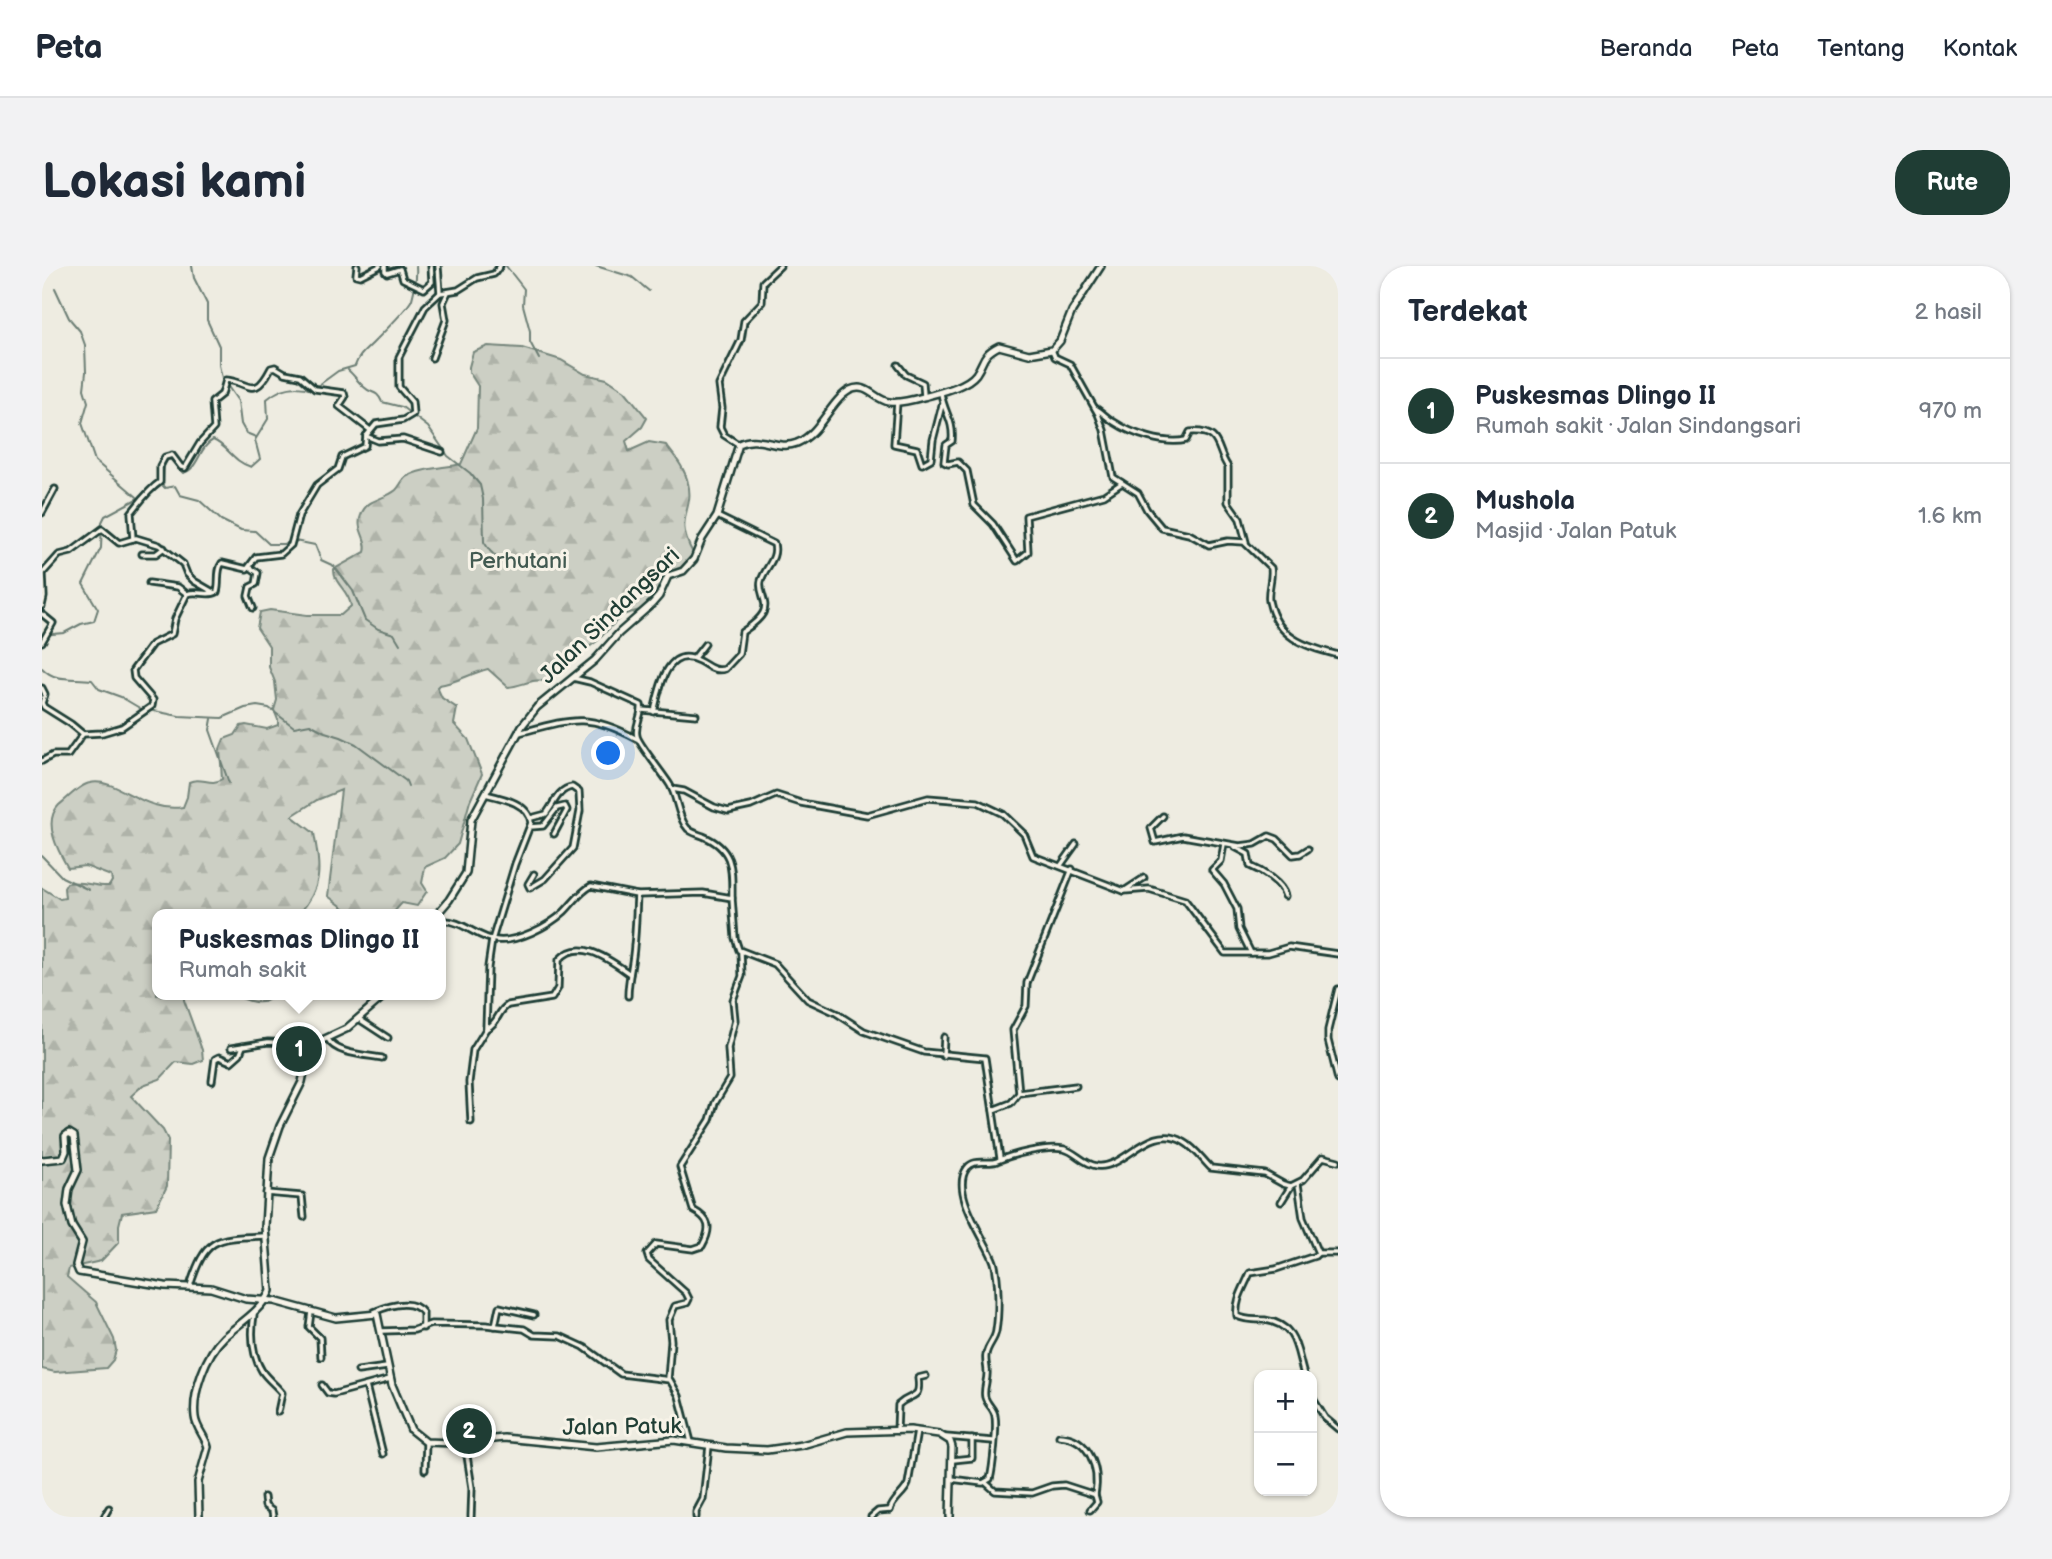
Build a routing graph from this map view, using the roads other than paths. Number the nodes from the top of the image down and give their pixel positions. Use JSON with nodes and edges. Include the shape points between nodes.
{"nodes":[{"id":1,"x":357,"y":266,"type":"edge"},
{"id":2,"x":383,"y":266,"type":"edge"},
{"id":3,"x":431,"y":266,"type":"edge"},
{"id":4,"x":438,"y":266,"type":"edge"},
{"id":5,"x":780,"y":266,"type":"edge"},
{"id":6,"x":1101,"y":266,"type":"edge"},
{"id":7,"x":500,"y":267,"type":"edge"},
{"id":8,"x":448,"y":292,"type":"junction"},
{"id":9,"x":440,"y":293,"type":"junction"},
{"id":10,"x":1052,"y":350,"type":"junction"},
{"id":11,"x":432,"y":358,"type":"dead end"},
{"id":12,"x":898,"y":365,"type":"dead end"},
{"id":13,"x":941,"y":391,"type":"junction"},
{"id":14,"x":924,"y":396,"type":"junction"},
{"id":15,"x":897,"y":402,"type":"junction"},
{"id":16,"x":942,"y":403,"type":"junction"},
{"id":17,"x":1094,"y":407,"type":"junction"},
{"id":18,"x":369,"y":430,"type":"junction"},
{"id":19,"x":366,"y":436,"type":"junction"},
{"id":20,"x":739,"y":444,"type":"junction"},
{"id":21,"x":442,"y":452,"type":"dead end"},
{"id":22,"x":1122,"y":483,"type":"junction"},
{"id":23,"x":55,"y":489,"type":"dead end"},
{"id":24,"x":42,"y":513,"type":"edge"},
{"id":25,"x":717,"y":516,"type":"junction"},
{"id":26,"x":133,"y":539,"type":"junction"},
{"id":27,"x":1246,"y":543,"type":"junction"},
{"id":28,"x":164,"y":548,"type":"junction"},
{"id":29,"x":142,"y":554,"type":"dead end"},
{"id":30,"x":250,"y":567,"type":"junction"},
{"id":31,"x":42,"y":573,"type":"edge"},
{"id":32,"x":149,"y":583,"type":"dead end"},
{"id":33,"x":215,"y":593,"type":"junction"},
{"id":34,"x":187,"y":594,"type":"junction"},
{"id":35,"x":42,"y":606,"type":"edge"},
{"id":36,"x":253,"y":608,"type":"dead end"},
{"id":37,"x":42,"y":614,"type":"edge"},
{"id":38,"x":42,"y":642,"type":"edge"},
{"id":39,"x":705,"y":644,"type":"dead end"},
{"id":40,"x":1338,"y":655,"type":"edge"},
{"id":41,"x":694,"y":658,"type":"junction"},
{"id":42,"x":572,"y":678,"type":"junction"},
{"id":43,"x":42,"y":688,"type":"edge"},
{"id":44,"x":642,"y":710,"type":"junction"},
{"id":45,"x":654,"y":712,"type":"junction"},
{"id":46,"x":696,"y":715,"type":"dead end"},
{"id":47,"x":83,"y":734,"type":"junction"},
{"id":48,"x":518,"y":734,"type":"junction"},
{"id":49,"x":637,"y":739,"type":"junction"},
{"id":50,"x":43,"y":759,"type":"edge"},
{"id":51,"x":672,"y":789,"type":"junction"},
{"id":52,"x":485,"y":793,"type":"junction"},
{"id":53,"x":1163,"y":816,"type":"dead end"},
{"id":54,"x":531,"y":818,"type":"junction"},
{"id":55,"x":530,"y":827,"type":"junction"},
{"id":56,"x":554,"y":834,"type":"dead end"},
{"id":57,"x":1076,"y":844,"type":"dead end"},
{"id":58,"x":1224,"y":844,"type":"junction"},
{"id":59,"x":1234,"y":846,"type":"junction"},
{"id":60,"x":1308,"y":849,"type":"dead end"},
{"id":61,"x":1061,"y":865,"type":"junction"},
{"id":62,"x":1072,"y":869,"type":"junction"},
{"id":63,"x":534,"y":874,"type":"dead end"},
{"id":64,"x":1144,"y":878,"type":"dead end"},
{"id":65,"x":1124,"y":891,"type":"junction"},
{"id":66,"x":637,"y":895,"type":"junction"},
{"id":67,"x":1285,"y":896,"type":"dead end"},
{"id":68,"x":732,"y":898,"type":"junction"},
{"id":69,"x":441,"y":909,"type":"edge"},
{"id":70,"x":446,"y":921,"type":"edge"},
{"id":71,"x":492,"y":940,"type":"junction"},
{"id":72,"x":741,"y":952,"type":"junction"},
{"id":73,"x":1251,"y":953,"type":"junction"},
{"id":74,"x":1338,"y":954,"type":"edge"},
{"id":75,"x":630,"y":974,"type":"junction"},
{"id":76,"x":1338,"y":989,"type":"edge"},
{"id":77,"x":628,"y":996,"type":"dead end"},
{"id":78,"x":380,"y":1000,"type":"edge"},
{"id":79,"x":359,"y":1019,"type":"junction"},
{"id":80,"x":486,"y":1029,"type":"junction"},
{"id":81,"x":944,"y":1037,"type":"dead end"},
{"id":82,"x":388,"y":1038,"type":"dead end"},
{"id":83,"x":328,"y":1039,"type":"junction"},
{"id":84,"x":314,"y":1044,"type":"junction"},
{"id":85,"x":243,"y":1046,"type":"junction"},
{"id":86,"x":231,"y":1048,"type":"dead end"},
{"id":87,"x":943,"y":1055,"type":"junction"},
{"id":88,"x":382,"y":1058,"type":"dead end"},
{"id":89,"x":1338,"y":1080,"type":"edge"},
{"id":90,"x":212,"y":1081,"type":"dead end"},
{"id":91,"x":1076,"y":1086,"type":"dead end"},
{"id":92,"x":1019,"y":1093,"type":"junction"},
{"id":93,"x":993,"y":1110,"type":"junction"},
{"id":94,"x":471,"y":1122,"type":"dead end"},
{"id":95,"x":1000,"y":1158,"type":"junction"},
{"id":96,"x":42,"y":1160,"type":"edge"},
{"id":97,"x":1338,"y":1161,"type":"edge"},
{"id":98,"x":1298,"y":1184,"type":"junction"},
{"id":99,"x":1291,"y":1186,"type":"junction"},
{"id":100,"x":266,"y":1193,"type":"junction"},
{"id":101,"x":1280,"y":1202,"type":"dead end"},
{"id":102,"x":304,"y":1217,"type":"dead end"},
{"id":103,"x":266,"y":1236,"type":"junction"},
{"id":104,"x":1318,"y":1253,"type":"junction"},
{"id":105,"x":1338,"y":1253,"type":"edge"},
{"id":106,"x":271,"y":1285,"type":"junction"},
{"id":107,"x":190,"y":1286,"type":"junction"},
{"id":108,"x":266,"y":1299,"type":"junction"},
{"id":109,"x":274,"y":1301,"type":"junction"},
{"id":110,"x":255,"y":1312,"type":"junction"},
{"id":111,"x":311,"y":1312,"type":"junction"},
{"id":112,"x":372,"y":1313,"type":"junction"},
{"id":113,"x":534,"y":1315,"type":"dead end"},
{"id":114,"x":495,"y":1326,"type":"junction"},
{"id":115,"x":423,"y":1328,"type":"junction"},
{"id":116,"x":382,"y":1331,"type":"junction"},
{"id":117,"x":321,"y":1357,"type":"dead end"},
{"id":118,"x":387,"y":1367,"type":"junction"},
{"id":119,"x":1303,"y":1370,"type":"edge"},
{"id":120,"x":358,"y":1371,"type":"dead end"},
{"id":121,"x":926,"y":1376,"type":"dead end"},
{"id":122,"x":390,"y":1379,"type":"junction"},
{"id":123,"x":668,"y":1379,"type":"junction"},
{"id":124,"x":322,"y":1385,"type":"dead end"},
{"id":125,"x":366,"y":1386,"type":"junction"},
{"id":126,"x":1317,"y":1405,"type":"edge"},
{"id":127,"x":278,"y":1412,"type":"dead end"},
{"id":128,"x":1338,"y":1429,"type":"edge"},
{"id":129,"x":917,"y":1430,"type":"junction"},
{"id":130,"x":897,"y":1431,"type":"junction"},
{"id":131,"x":1059,"y":1436,"type":"dead end"},
{"id":132,"x":945,"y":1437,"type":"junction"},
{"id":133,"x":972,"y":1440,"type":"junction"},
{"id":134,"x":993,"y":1441,"type":"junction"},
{"id":135,"x":426,"y":1442,"type":"junction"},
{"id":136,"x":691,"y":1442,"type":"junction"},
{"id":137,"x":465,"y":1443,"type":"junction"},
{"id":138,"x":709,"y":1446,"type":"junction"},
{"id":139,"x":383,"y":1454,"type":"dead end"},
{"id":140,"x":953,"y":1460,"type":"junction"},
{"id":141,"x":425,"y":1470,"type":"dead end"},
{"id":142,"x":951,"y":1479,"type":"junction"},
{"id":143,"x":986,"y":1483,"type":"junction"},
{"id":144,"x":1095,"y":1495,"type":"junction"},
{"id":145,"x":264,"y":1497,"type":"dead end"},
{"id":146,"x":109,"y":1508,"type":"dead end"},
{"id":147,"x":890,"y":1510,"type":"junction"},
{"id":148,"x":1090,"y":1510,"type":"dead end"},
{"id":149,"x":104,"y":1517,"type":"edge"},
{"id":150,"x":199,"y":1517,"type":"edge"},
{"id":151,"x":273,"y":1517,"type":"edge"},
{"id":152,"x":471,"y":1517,"type":"edge"},
{"id":153,"x":696,"y":1517,"type":"edge"},
{"id":154,"x":871,"y":1517,"type":"edge"},
{"id":155,"x":894,"y":1517,"type":"edge"},
{"id":156,"x":950,"y":1517,"type":"edge"}],
"edges":[{"from":1,"to":2,"type":"street","via":[[355,272],[360,276]]},
{"from":2,"to":3,"type":"street","via":[[387,273],[400,269],[402,279],[425,289],[432,282]]},
{"from":4,"to":9,"type":"street"},
{"from":5,"to":20,"type":"street","via":[[763,282],[762,302],[744,321],[741,340],[720,381],[720,427]]},
{"from":6,"to":10,"type":"main road"},
{"from":7,"to":8,"type":"street","via":[[495,274]]},
{"from":8,"to":9,"type":"street"},
{"from":8,"to":11,"type":"street","via":[[443,303],[446,320]]},
{"from":9,"to":18,"type":"street","via":[[422,313],[399,358],[398,384],[412,402],[411,416]]},
{"from":10,"to":13,"type":"main road","via":[[1029,355],[999,346],[985,354],[970,380]]},
{"from":10,"to":17,"type":"street","via":[[1055,357],[1070,364]]},
{"from":12,"to":14,"type":"street","via":[[905,375],[923,383]]},
{"from":13,"to":14,"type":"main road"},
{"from":13,"to":16,"type":"street"},
{"from":14,"to":15,"type":"main road"},
{"from":15,"to":16,"type":"street","via":[[894,444],[917,449],[922,464],[931,459]]},
{"from":15,"to":20,"type":"main road","via":[[866,389],[852,390],[810,436],[795,444],[756,440]]},
{"from":16,"to":22,"type":"street","via":[[953,429],[944,462],[958,462],[967,471],[974,505],[1017,561],[1028,552],[1026,516],[1104,495]]},
{"from":17,"to":22,"type":"street","via":[[1104,430],[1113,477]]},
{"from":17,"to":27,"type":"street","via":[[1116,424],[1156,440],[1186,440],[1193,431],[1214,439],[1228,467],[1228,502],[1240,519]]},
{"from":18,"to":19,"type":"street"},
{"from":18,"to":26,"type":"street","via":[[339,407],[344,393],[315,389],[300,376],[275,367],[255,387],[226,380],[222,394],[212,402],[214,428],[185,468],[172,456],[165,457],[160,482],[131,513]]},
{"from":19,"to":21,"type":"street","via":[[378,441],[403,439]]},
{"from":19,"to":30,"type":"street","via":[[365,446],[345,455],[335,473],[314,489],[299,514],[293,541],[281,554],[256,557]]},
{"from":20,"to":25,"type":"main road","name":"Jalan Sindangsari"},
{"from":22,"to":27,"type":"street","via":[[1138,493],[1162,528],[1189,534],[1209,545]]},
{"from":23,"to":24,"type":"street"},
{"from":25,"to":41,"type":"street","via":[[771,541],[775,551],[761,580],[764,611],[742,632],[736,659],[718,670]]},
{"from":25,"to":42,"type":"main road","name":"Jalan Sindangsari","via":[[690,565],[668,576],[652,604]]},
{"from":26,"to":28,"type":"street"},
{"from":26,"to":31,"type":"street","via":[[120,543],[102,529],[71,552],[59,555]]},
{"from":27,"to":40,"type":"street","via":[[1271,568],[1269,598],[1282,629],[1303,645]]},
{"from":28,"to":29,"type":"street","via":[[156,554]]},
{"from":28,"to":33,"type":"street","via":[[183,564],[189,577]]},
{"from":30,"to":33,"type":"street","via":[[222,563]]},
{"from":30,"to":36,"type":"street","via":[[258,573],[248,594]]},
{"from":31,"to":35,"type":"street"},
{"from":32,"to":34,"type":"street","via":[[178,587]]},
{"from":33,"to":34,"type":"street"},
{"from":34,"to":47,"type":"street","via":[[172,634],[152,644],[133,670],[134,678],[153,700],[150,708],[122,727]]},
{"from":37,"to":38,"type":"street","via":[[52,621]]},
{"from":39,"to":41,"type":"street"},
{"from":41,"to":45,"type":"street","via":[[680,659],[664,673]]},
{"from":42,"to":44,"type":"street","via":[[642,705]]},
{"from":42,"to":48,"type":"main road","name":"Jalan Sindangsari","via":[[537,707]]},
{"from":43,"to":47,"type":"street","via":[[44,707]]},
{"from":44,"to":45,"type":"street"},
{"from":44,"to":49,"type":"street"},
{"from":45,"to":46,"type":"street"},
{"from":47,"to":50,"type":"street","via":[[68,755]]},
{"from":48,"to":49,"type":"street","via":[[578,719],[615,727]]},
{"from":48,"to":52,"type":"main road","name":"Jalan Sindangsari"},
{"from":49,"to":51,"type":"street"},
{"from":51,"to":61,"type":"street","via":[[728,811],[776,795],[867,815],[928,798],[975,801],[1001,813],[1024,834],[1031,855]]},
{"from":51,"to":68,"type":"street","via":[[676,809],[688,830],[714,841],[728,856]]},
{"from":52,"to":54,"type":"street","via":[[512,800]]},
{"from":52,"to":69,"type":"main road","name":"Jalan Sindangsari","via":[[471,820],[466,873]]},
{"from":53,"to":58,"type":"street","via":[[1152,827],[1154,841],[1183,836]]},
{"from":54,"to":55,"type":"street"},
{"from":54,"to":63,"type":"street","via":[[546,814],[565,789],[579,792],[573,848],[545,879],[529,888]]},
{"from":55,"to":56,"type":"street","via":[[543,826],[557,808],[565,806]]},
{"from":55,"to":71,"type":"street"},
{"from":57,"to":61,"type":"street"},
{"from":58,"to":59,"type":"street"},
{"from":58,"to":73,"type":"street","via":[[1221,860],[1212,870],[1237,909],[1239,929]]},
{"from":59,"to":60,"type":"street","via":[[1249,846],[1269,836],[1293,855]]},
{"from":59,"to":67,"type":"street","via":[[1248,854],[1250,866],[1283,889]]},
{"from":61,"to":62,"type":"street"},
{"from":62,"to":65,"type":"street"},
{"from":62,"to":92,"type":"street","via":[[1027,984],[1026,1006],[1013,1030]]},
{"from":64,"to":65,"type":"street"},
{"from":65,"to":73,"type":"street","via":[[1149,889],[1180,898],[1225,953]]},
{"from":66,"to":68,"type":"street","via":[[703,893]]},
{"from":66,"to":71,"type":"street","via":[[592,886],[562,914],[525,936]]},
{"from":66,"to":75,"type":"street"},
{"from":68,"to":72,"type":"street","via":[[735,938]]},
{"from":70,"to":71,"type":"street"},
{"from":71,"to":80,"type":"street"},
{"from":72,"to":87,"type":"street","via":[[775,964],[808,1000],[864,1031]]},
{"from":72,"to":123,"type":"street","via":[[742,976],[733,1000],[735,1020],[728,1048],[730,1079],[680,1167],[693,1210],[707,1221],[706,1239],[693,1249],[656,1244],[647,1254],[689,1299],[671,1313]]},
{"from":73,"to":74,"type":"street","via":[[1291,947]]},
{"from":75,"to":77,"type":"street"},
{"from":75,"to":80,"type":"street","via":[[592,951],[573,951],[559,960],[558,988],[552,998],[508,1005]]},
{"from":76,"to":89,"type":"street","via":[[1328,1030]]},
{"from":78,"to":79,"type":"main road"},
{"from":79,"to":82,"type":"street"},
{"from":79,"to":83,"type":"main road"},
{"from":80,"to":94,"type":"street","via":[[473,1050],[468,1096]]},
{"from":81,"to":87,"type":"street"},
{"from":83,"to":84,"type":"main road"},
{"from":83,"to":88,"type":"street","via":[[340,1049]]},
{"from":84,"to":85,"type":"street"},
{"from":84,"to":100,"type":"main road","via":[[269,1158]]},
{"from":85,"to":86,"type":"street"},
{"from":85,"to":90,"type":"street","via":[[231,1062],[215,1059]]},
{"from":87,"to":93,"type":"street","via":[[985,1058]]},
{"from":91,"to":92,"type":"street"},
{"from":92,"to":93,"type":"street","via":[[1011,1103]]},
{"from":93,"to":95,"type":"street"},
{"from":95,"to":99,"type":"street","via":[[1063,1149],[1083,1162],[1105,1166],[1149,1140],[1173,1139],[1186,1143],[1210,1168],[1265,1174]]},
{"from":95,"to":134,"type":"street","via":[[970,1165],[963,1179],[971,1221],[990,1254],[998,1282],[996,1332],[986,1356],[986,1399],[995,1414]]},
{"from":96,"to":107,"type":"main road","via":[[63,1158],[65,1136],[73,1135],[78,1170],[67,1205],[82,1242],[76,1269],[172,1287]]},
{"from":97,"to":98,"type":"street","via":[[1320,1158]]},
{"from":98,"to":99,"type":"street"},
{"from":98,"to":104,"type":"street","via":[[1303,1218]]},
{"from":99,"to":101,"type":"street"},
{"from":100,"to":102,"type":"street","via":[[302,1196]]},
{"from":100,"to":103,"type":"main road"},
{"from":103,"to":106,"type":"main road"},
{"from":103,"to":107,"type":"street","via":[[229,1238],[211,1245],[201,1255]]},
{"from":104,"to":105,"type":"street"},
{"from":104,"to":119,"type":"street","via":[[1250,1273],[1236,1307],[1239,1318],[1266,1320],[1290,1332]]},
{"from":106,"to":108,"type":"main road"},
{"from":106,"to":109,"type":"main road"},
{"from":107,"to":108,"type":"main road"},
{"from":108,"to":109,"type":"main road"},
{"from":108,"to":110,"type":"main road"},
{"from":109,"to":111,"type":"main road"},
{"from":110,"to":127,"type":"street","via":[[253,1347],[262,1371],[282,1393]]},
{"from":110,"to":150,"type":"main road","via":[[216,1346],[198,1388],[195,1416],[208,1447],[198,1482]]},
{"from":111,"to":112,"type":"main road","via":[[347,1318]]},
{"from":111,"to":117,"type":"street","via":[[309,1327],[320,1338]]},
{"from":112,"to":115,"type":"street","via":[[395,1305],[415,1307],[423,1313]]},
{"from":112,"to":116,"type":"main road","via":[[378,1316]]},
{"from":113,"to":114,"type":"street","via":[[499,1307]]},
{"from":114,"to":115,"type":"street"},
{"from":114,"to":123,"type":"street","via":[[562,1336],[621,1374]]},
{"from":115,"to":116,"type":"street"},
{"from":116,"to":118,"type":"main road"},
{"from":118,"to":120,"type":"street"},
{"from":118,"to":122,"type":"main road"},
{"from":121,"to":130,"type":"street","via":[[918,1379],[919,1392],[898,1405]]},
{"from":122,"to":125,"type":"street"},
{"from":122,"to":135,"type":"main road","via":[[411,1430]]},
{"from":123,"to":136,"type":"street","via":[[679,1396]]},
{"from":124,"to":125,"type":"street","via":[[331,1394]]},
{"from":125,"to":139,"type":"street"},
{"from":126,"to":128,"type":"street"},
{"from":129,"to":130,"type":"main road","name":"Jalan Patuk"},
{"from":129,"to":132,"type":"main road","name":"Jalan Patuk"},
{"from":129,"to":147,"type":"street","via":[[908,1484]]},
{"from":130,"to":138,"type":"main road","name":"Jalan Patuk","via":[[847,1432],[767,1450]]},
{"from":131,"to":144,"type":"street","via":[[1073,1438],[1088,1450],[1095,1470]]},
{"from":132,"to":133,"type":"street"},
{"from":132,"to":140,"type":"main road"},
{"from":133,"to":134,"type":"street"},
{"from":133,"to":140,"type":"street","via":[[972,1458]]},
{"from":134,"to":143,"type":"street","via":[[991,1476]]},
{"from":135,"to":137,"type":"main road","name":"Jalan Patuk"},
{"from":135,"to":141,"type":"street"},
{"from":136,"to":137,"type":"main road","name":"Jalan Patuk","via":[[596,1447],[504,1438]]},
{"from":136,"to":138,"type":"main road","name":"Jalan Patuk"},
{"from":137,"to":152,"type":"street"},
{"from":138,"to":153,"type":"street","via":[[703,1499]]},
{"from":140,"to":142,"type":"main road"},
{"from":142,"to":143,"type":"street"},
{"from":142,"to":156,"type":"main road"},
{"from":143,"to":144,"type":"street","via":[[997,1491],[1032,1493],[1064,1485]]},
{"from":144,"to":148,"type":"street","via":[[1097,1502]]},
{"from":145,"to":151,"type":"street"},
{"from":146,"to":149,"type":"street"},
{"from":147,"to":154,"type":"street"},
{"from":147,"to":155,"type":"street"}]}
